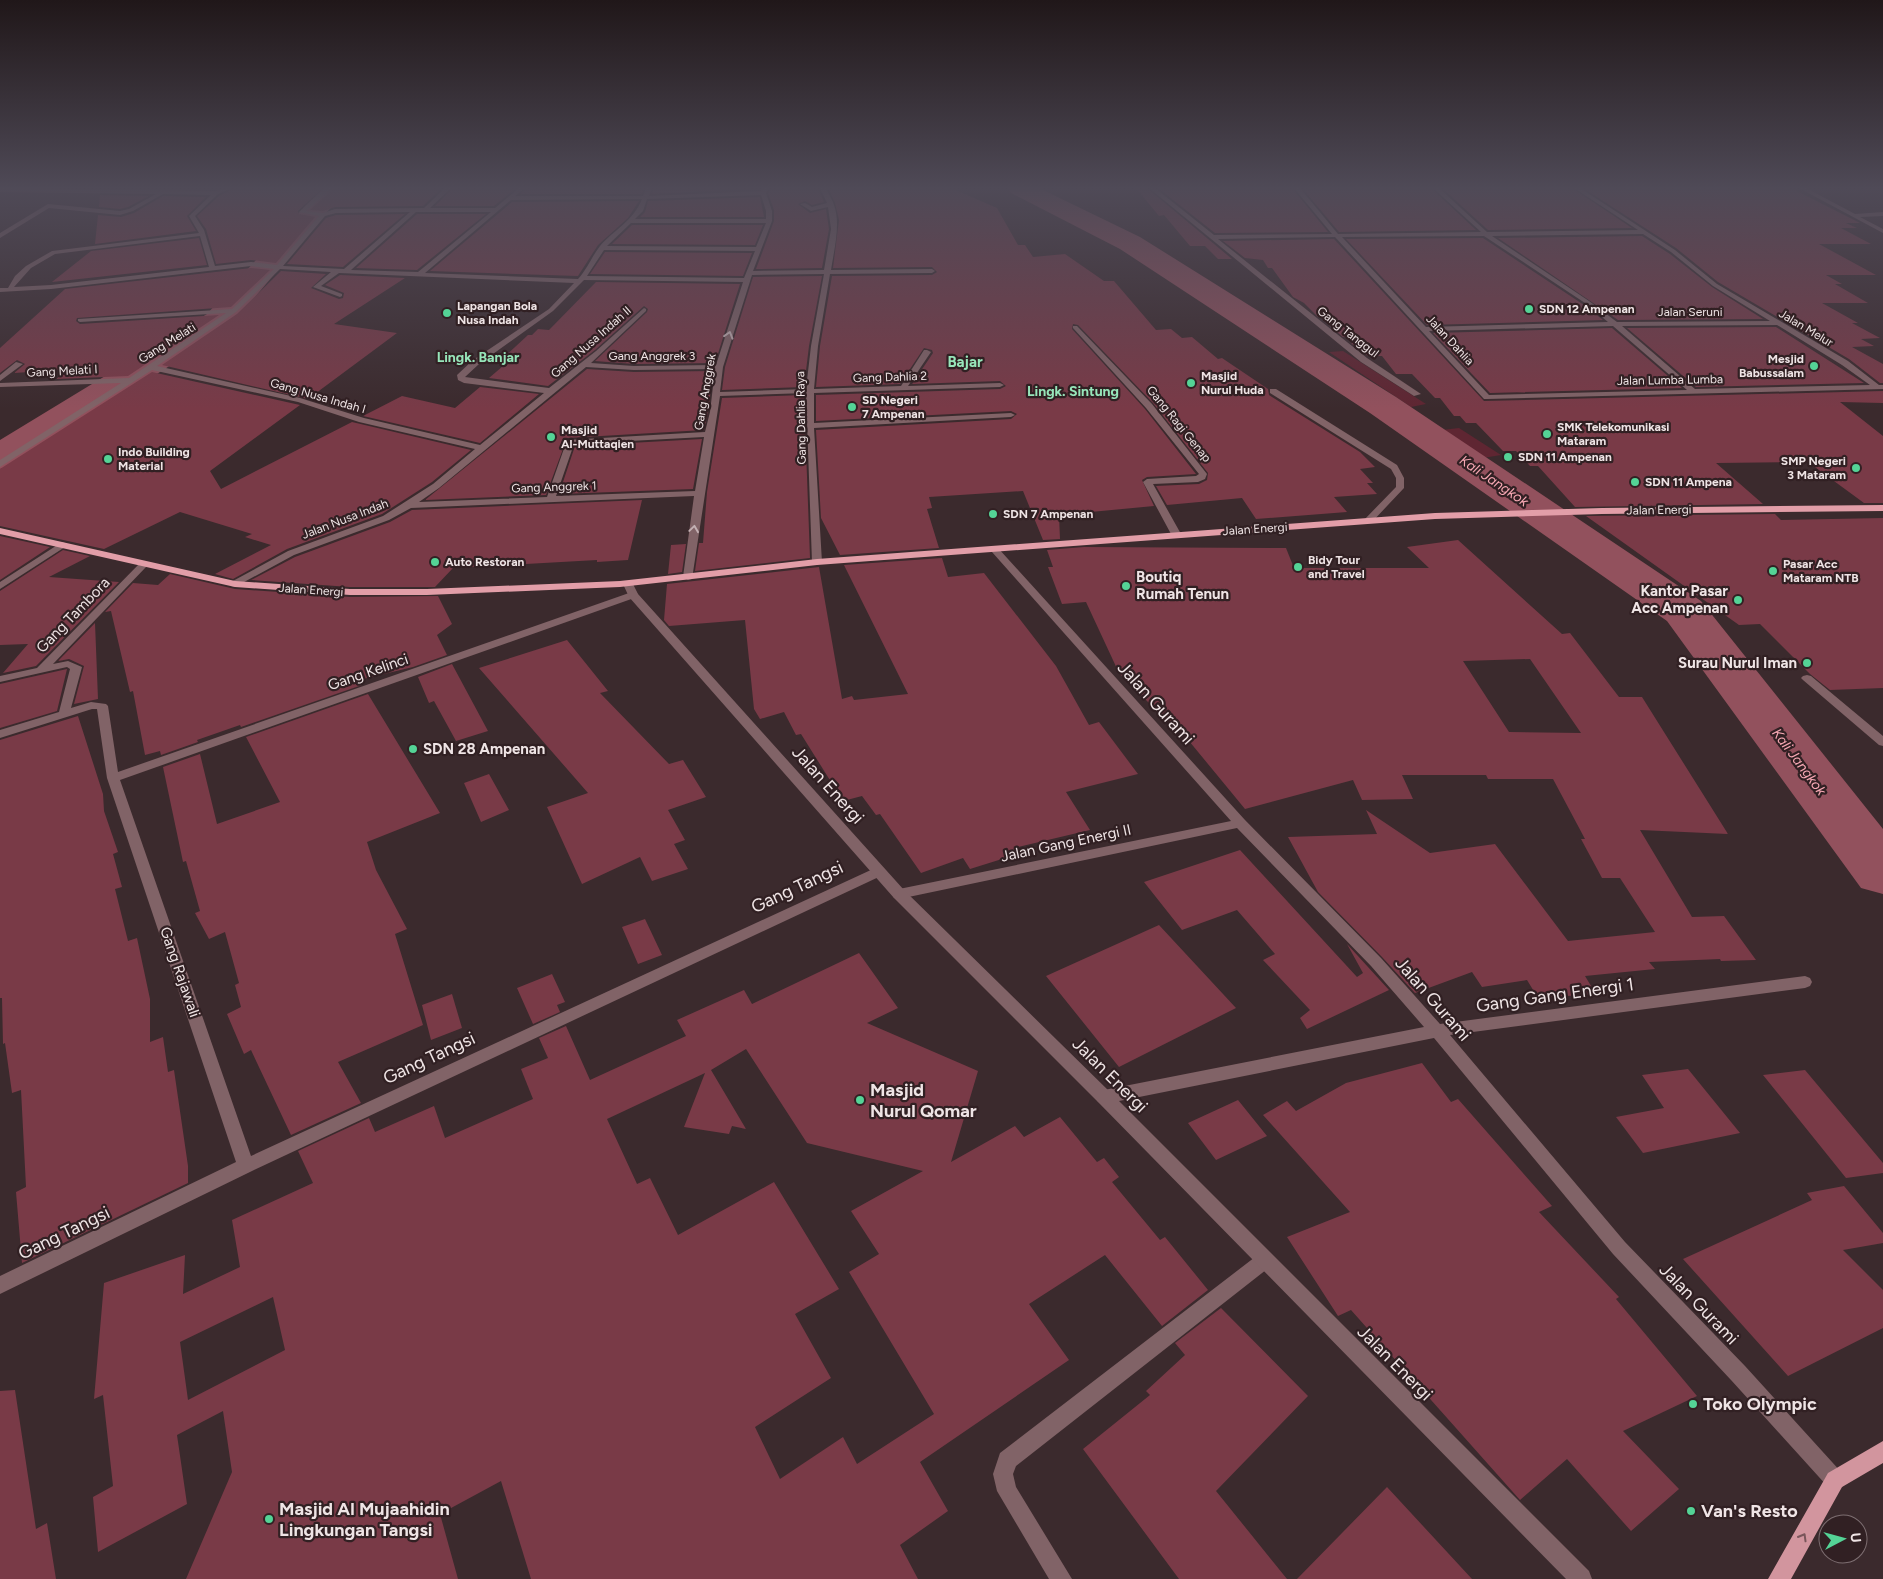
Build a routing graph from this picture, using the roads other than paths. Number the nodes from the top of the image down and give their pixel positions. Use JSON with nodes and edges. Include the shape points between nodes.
{"nodes":[{"id":1,"x":36,"y":262,"type":"edge"},
{"id":2,"x":211,"y":262,"type":"edge"},
{"id":3,"x":281,"y":262,"type":"edge"},
{"id":4,"x":357,"y":262,"type":"edge"},
{"id":5,"x":435,"y":262,"type":"edge"},
{"id":6,"x":593,"y":262,"type":"edge"},
{"id":7,"x":753,"y":262,"type":"edge"},
{"id":8,"x":829,"y":262,"type":"edge"},
{"id":9,"x":1244,"y":262,"type":"edge"},
{"id":10,"x":1361,"y":262,"type":"edge"},
{"id":11,"x":1527,"y":262,"type":"edge"},
{"id":12,"x":1686,"y":262,"type":"edge"},
{"id":13,"x":276,"y":268,"type":"junction"},
{"id":14,"x":213,"y":269,"type":"junction"},
{"id":15,"x":337,"y":271,"type":"junction"},
{"id":16,"x":346,"y":271,"type":"junction"},
{"id":17,"x":932,"y":271,"type":"dead end"},
{"id":18,"x":828,"y":272,"type":"junction"},
{"id":19,"x":420,"y":274,"type":"junction"},
{"id":20,"x":747,"y":276,"type":"junction"},
{"id":21,"x":581,"y":279,"type":"junction"},
{"id":22,"x":10,"y":289,"type":"junction"},
{"id":23,"x":0,"y":290,"type":"edge"},
{"id":24,"x":340,"y":295,"type":"dead end"},
{"id":25,"x":644,"y":310,"type":"dead end"},
{"id":26,"x":232,"y":311,"type":"junction"},
{"id":27,"x":80,"y":320,"type":"dead end"},
{"id":28,"x":1776,"y":323,"type":"junction"},
{"id":29,"x":1615,"y":324,"type":"junction"},
{"id":30,"x":1075,"y":327,"type":"dead end"},
{"id":31,"x":1424,"y":329,"type":"junction"},
{"id":32,"x":928,"y":352,"type":"dead end"},
{"id":33,"x":19,"y":364,"type":"dead end"},
{"id":34,"x":586,"y":365,"type":"junction"},
{"id":35,"x":150,"y":367,"type":"junction"},
{"id":36,"x":719,"y":367,"type":"junction"},
{"id":37,"x":0,"y":379,"type":"edge"},
{"id":38,"x":128,"y":380,"type":"junction"},
{"id":39,"x":0,"y":385,"type":"edge"},
{"id":40,"x":1000,"y":385,"type":"dead end"},
{"id":41,"x":1879,"y":387,"type":"edge"},
{"id":42,"x":903,"y":388,"type":"junction"},
{"id":43,"x":810,"y":390,"type":"junction"},
{"id":44,"x":1692,"y":390,"type":"junction"},
{"id":45,"x":551,"y":391,"type":"junction"},
{"id":46,"x":1273,"y":391,"type":"dead end"},
{"id":47,"x":1883,"y":392,"type":"edge"},
{"id":48,"x":716,"y":394,"type":"junction"},
{"id":49,"x":1417,"y":394,"type":"dead end"},
{"id":50,"x":1487,"y":397,"type":"joint"},
{"id":51,"x":1011,"y":415,"type":"dead end"},
{"id":52,"x":812,"y":426,"type":"junction"},
{"id":53,"x":709,"y":434,"type":"junction"},
{"id":54,"x":480,"y":448,"type":"junction"},
{"id":55,"x":0,"y":464,"type":"edge"},
{"id":56,"x":700,"y":493,"type":"junction"},
{"id":57,"x":550,"y":500,"type":"junction"},
{"id":58,"x":409,"y":505,"type":"junction"},
{"id":59,"x":1883,"y":508,"type":"edge"},
{"id":60,"x":1368,"y":520,"type":"junction"},
{"id":61,"x":0,"y":531,"type":"edge"},
{"id":62,"x":1176,"y":534,"type":"junction"},
{"id":63,"x":62,"y":546,"type":"junction"},
{"id":64,"x":995,"y":550,"type":"junction"},
{"id":65,"x":817,"y":562,"type":"junction"},
{"id":66,"x":143,"y":565,"type":"junction"},
{"id":67,"x":688,"y":577,"type":"junction"},
{"id":68,"x":235,"y":584,"type":"junction"},
{"id":69,"x":0,"y":586,"type":"edge"},
{"id":70,"x":630,"y":589,"type":"junction"},
{"id":71,"x":41,"y":670,"type":"junction"},
{"id":72,"x":1806,"y":678,"type":"dead end"},
{"id":73,"x":0,"y":679,"type":"edge"},
{"id":74,"x":64,"y":714,"type":"junction"},
{"id":75,"x":0,"y":734,"type":"edge"},
{"id":76,"x":1883,"y":742,"type":"edge"},
{"id":77,"x":113,"y":778,"type":"junction"},
{"id":78,"x":1240,"y":823,"type":"junction"},
{"id":79,"x":878,"y":872,"type":"junction"},
{"id":80,"x":898,"y":894,"type":"junction"},
{"id":81,"x":1806,"y":982,"type":"dead end"},
{"id":82,"x":1437,"y":1031,"type":"junction"},
{"id":83,"x":1104,"y":1098,"type":"junction"},
{"id":84,"x":246,"y":1166,"type":"junction"},
{"id":85,"x":1265,"y":1260,"type":"junction"},
{"id":86,"x":0,"y":1285,"type":"edge"},
{"id":87,"x":1883,"y":1451,"type":"edge"},
{"id":88,"x":1835,"y":1480,"type":"junction"},
{"id":89,"x":1061,"y":1579,"type":"edge"},
{"id":90,"x":1581,"y":1579,"type":"edge"},
{"id":91,"x":1779,"y":1579,"type":"edge"}],
"edges":[{"from":1,"to":22,"type":"street","via":[[12,283]]},
{"from":2,"to":14,"type":"street"},
{"from":3,"to":13,"type":"street","name":"Gang Melati"},
{"from":4,"to":16,"type":"street"},
{"from":5,"to":19,"type":"street"},
{"from":6,"to":21,"type":"street","name":"Gang Nusa Indah II"},
{"from":7,"to":20,"type":"street","name":"Gang Anggrek"},
{"from":8,"to":18,"type":"street","name":"Gang Dahlia Raya"},
{"from":9,"to":49,"type":"street","name":"Gang Tanggul","via":[[1364,360]]},
{"from":10,"to":31,"type":"street","name":"Jalan Dahlia"},
{"from":11,"to":29,"type":"street"},
{"from":12,"to":28,"type":"street","name":"Jalan Melur","via":[[1715,285]]},
{"from":13,"to":14,"type":"street","via":[[251,264]]},
{"from":13,"to":15,"type":"street"},
{"from":13,"to":26,"type":"street","name":"Gang Melati"},
{"from":14,"to":22,"type":"street"},
{"from":15,"to":16,"type":"street"},
{"from":15,"to":24,"type":"street","via":[[316,287]]},
{"from":16,"to":19,"type":"street"},
{"from":17,"to":18,"type":"street"},
{"from":18,"to":20,"type":"street"},
{"from":18,"to":43,"type":"street","name":"Gang Dahlia Raya","via":[[812,359]]},
{"from":19,"to":21,"type":"street"},
{"from":20,"to":21,"type":"street"},
{"from":36,"to":20,"type":"street","name":"Gang Anggrek","one_way":true},
{"from":21,"to":45,"type":"street","name":"Gang Nusa Indah II","via":[[551,310],[461,375],[464,381]]},
{"from":22,"to":23,"type":"street"},
{"from":25,"to":34,"type":"street","name":"Gang Nusa Indah II"},
{"from":26,"to":27,"type":"street"},
{"from":26,"to":35,"type":"street","name":"Gang Melati"},
{"from":28,"to":29,"type":"street","name":"Jalan Seruni"},
{"from":28,"to":41,"type":"street","name":"Jalan Melur"},
{"from":29,"to":31,"type":"street","name":"Jalan Seruni"},
{"from":29,"to":44,"type":"street"},
{"from":30,"to":62,"type":"street","name":"Gang Ragi Genap","via":[[1149,406],[1203,474],[1198,479],[1147,482]]},
{"from":31,"to":50,"type":"street","name":"Jalan Dahlia"},
{"from":32,"to":42,"type":"street"},
{"from":33,"to":37,"type":"street","name":"Gang Melati I"},
{"from":34,"to":36,"type":"street","name":"Gang Anggrek 3"},
{"from":34,"to":45,"type":"street","name":"Gang Nusa Indah II"},
{"from":35,"to":38,"type":"street","name":"Gang Melati"},
{"from":35,"to":54,"type":"street","name":"Gang Nusa Indah I","via":[[300,400],[362,420]]},
{"from":36,"to":48,"type":"street","name":"Gang Anggrek"},
{"from":38,"to":39,"type":"street","name":"Gang Melati I"},
{"from":38,"to":55,"type":"street","name":"Gang Melati"},
{"from":40,"to":42,"type":"street","name":"Gang Dahlia 2"},
{"from":41,"to":44,"type":"street","name":"Jalan Lumba Lumba"},
{"from":41,"to":47,"type":"street","name":"Jalan Melur"},
{"from":42,"to":43,"type":"street","name":"Gang Dahlia 2"},
{"from":43,"to":48,"type":"street","name":"Gang Dahlia 2"},
{"from":43,"to":52,"type":"street","name":"Gang Dahlia Raya"},
{"from":44,"to":50,"type":"street","name":"Jalan Lumba Lumba"},
{"from":45,"to":54,"type":"street","name":"Gang Nusa Indah II"},
{"from":46,"to":60,"type":"street","via":[[1394,467],[1400,478],[1400,488]]},
{"from":48,"to":53,"type":"street","name":"Gang Anggrek"},
{"from":51,"to":52,"type":"street"},
{"from":52,"to":65,"type":"street","name":"Gang Dahlia Raya"},
{"from":53,"to":56,"type":"street","name":"Gang Anggrek"},
{"from":53,"to":57,"type":"street","via":[[570,442]]},
{"from":54,"to":58,"type":"street","name":"Jalan Nusa Indah"},
{"from":56,"to":57,"type":"street","name":"Gang Anggrek 1"},
{"from":67,"to":56,"type":"street","name":"Gang Anggrek","one_way":true},
{"from":57,"to":58,"type":"street","name":"Gang Anggrek 1"},
{"from":58,"to":68,"type":"street","name":"Jalan Nusa Indah","via":[[386,518],[291,553]]},
{"from":59,"to":60,"type":"highway","name":"Jalan Energi","via":[[1581,512]]},
{"from":60,"to":62,"type":"highway","name":"Jalan Energi"},
{"from":61,"to":63,"type":"highway","name":"Jalan Energi"},
{"from":62,"to":64,"type":"highway","name":"Jalan Energi"},
{"from":63,"to":66,"type":"highway","name":"Jalan Energi"},
{"from":63,"to":69,"type":"street"},
{"from":64,"to":65,"type":"highway","name":"Jalan Energi"},
{"from":64,"to":78,"type":"street","name":"Jalan Gurami"},
{"from":65,"to":67,"type":"highway","name":"Jalan Energi"},
{"from":66,"to":68,"type":"highway","name":"Jalan Energi"},
{"from":66,"to":71,"type":"street","name":"Gang Tambora"},
{"from":67,"to":70,"type":"highway","name":"Jalan Energi"},
{"from":68,"to":70,"type":"highway","name":"Jalan Energi","via":[[388,593]]},
{"from":70,"to":77,"type":"street","name":"Gang Kelinci"},
{"from":70,"to":79,"type":"street","name":"Jalan Energi"},
{"from":71,"to":73,"type":"street"},
{"from":71,"to":74,"type":"street","name":"Gang Tambora","via":[[68,664],[76,668]]},
{"from":72,"to":76,"type":"street"},
{"from":74,"to":75,"type":"street"},
{"from":74,"to":77,"type":"street","name":"Gang Rajawali","via":[[91,705],[102,706]]},
{"from":77,"to":84,"type":"street","name":"Gang Rajawali"},
{"from":78,"to":80,"type":"street","name":"Jalan Gang Energi II"},
{"from":78,"to":82,"type":"street","name":"Jalan Gurami","via":[[1376,962]]},
{"from":79,"to":80,"type":"street","name":"Jalan Energi"},
{"from":79,"to":84,"type":"street","name":"Gang Tangsi"},
{"from":80,"to":83,"type":"street","name":"Jalan Energi"},
{"from":81,"to":82,"type":"street","name":"Gang Gang Energi 1"},
{"from":82,"to":83,"type":"street","name":"Gang Gang Energi 1"},
{"from":82,"to":88,"type":"street","name":"Jalan Gurami","via":[[1620,1248]]},
{"from":83,"to":85,"type":"street","name":"Jalan Energi"},
{"from":84,"to":86,"type":"street","name":"Gang Tangsi"},
{"from":85,"to":89,"type":"street","via":[[1006,1460],[1003,1474],[1007,1491]]},
{"from":85,"to":90,"type":"street","name":"Jalan Energi"},
{"from":87,"to":88,"type":"main road"},
{"from":91,"to":88,"type":"main road","one_way":true}]}
